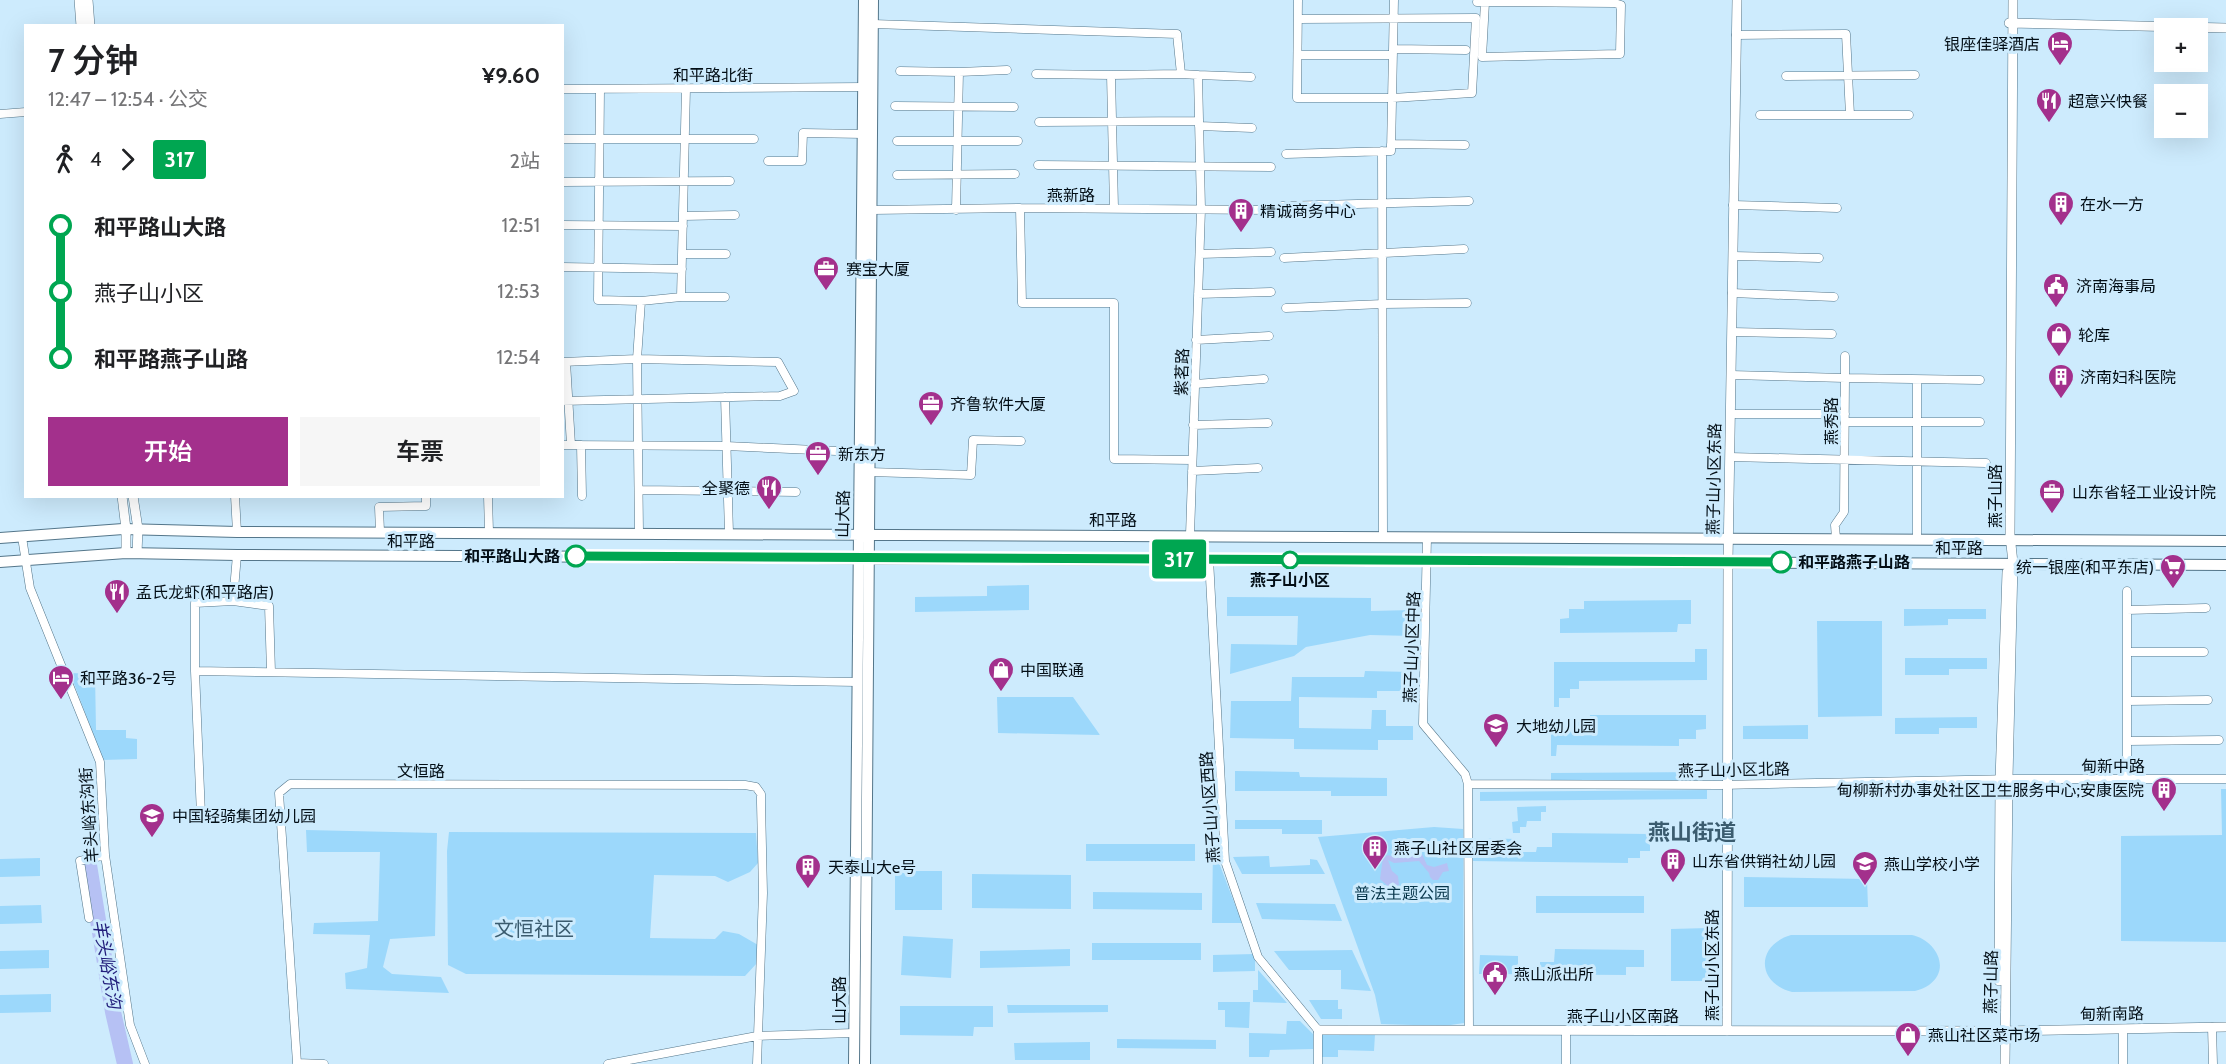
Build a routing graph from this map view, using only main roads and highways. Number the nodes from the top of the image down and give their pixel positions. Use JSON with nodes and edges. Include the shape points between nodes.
{"nodes":[{"id":1,"x":864,"y":0,"type":"edge"},
{"id":2,"x":873,"y":0,"type":"edge"},
{"id":3,"x":863,"y":534,"type":"junction"},
{"id":4,"x":0,"y":538,"type":"edge"},
{"id":5,"x":2226,"y":541,"type":"edge"},
{"id":6,"x":864,"y":558,"type":"junction"},
{"id":7,"x":0,"y":562,"type":"edge"},
{"id":8,"x":2226,"y":565,"type":"edge"},
{"id":9,"x":854,"y":1064,"type":"edge"},
{"id":10,"x":865,"y":1064,"type":"edge"}],
"edges":[{"from":1,"to":3,"type":"main road","name":"山大路","via":[[859,452]]},
{"from":2,"to":3,"type":"main road","name":"山大路","via":[[869,472]]},
{"from":3,"to":4,"type":"main road","name":"和平路","via":[[132,529]]},
{"from":3,"to":5,"type":"main road","name":"和平路"},
{"from":3,"to":6,"type":"main road","name":"山大路"},
{"from":6,"to":7,"type":"main road","name":"和平路","via":[[132,553]]},
{"from":6,"to":8,"type":"main road","name":"和平路"},
{"from":6,"to":9,"type":"main road","name":"山大路","via":[[857,682]]},
{"from":6,"to":10,"type":"main road","name":"山大路"}]}
